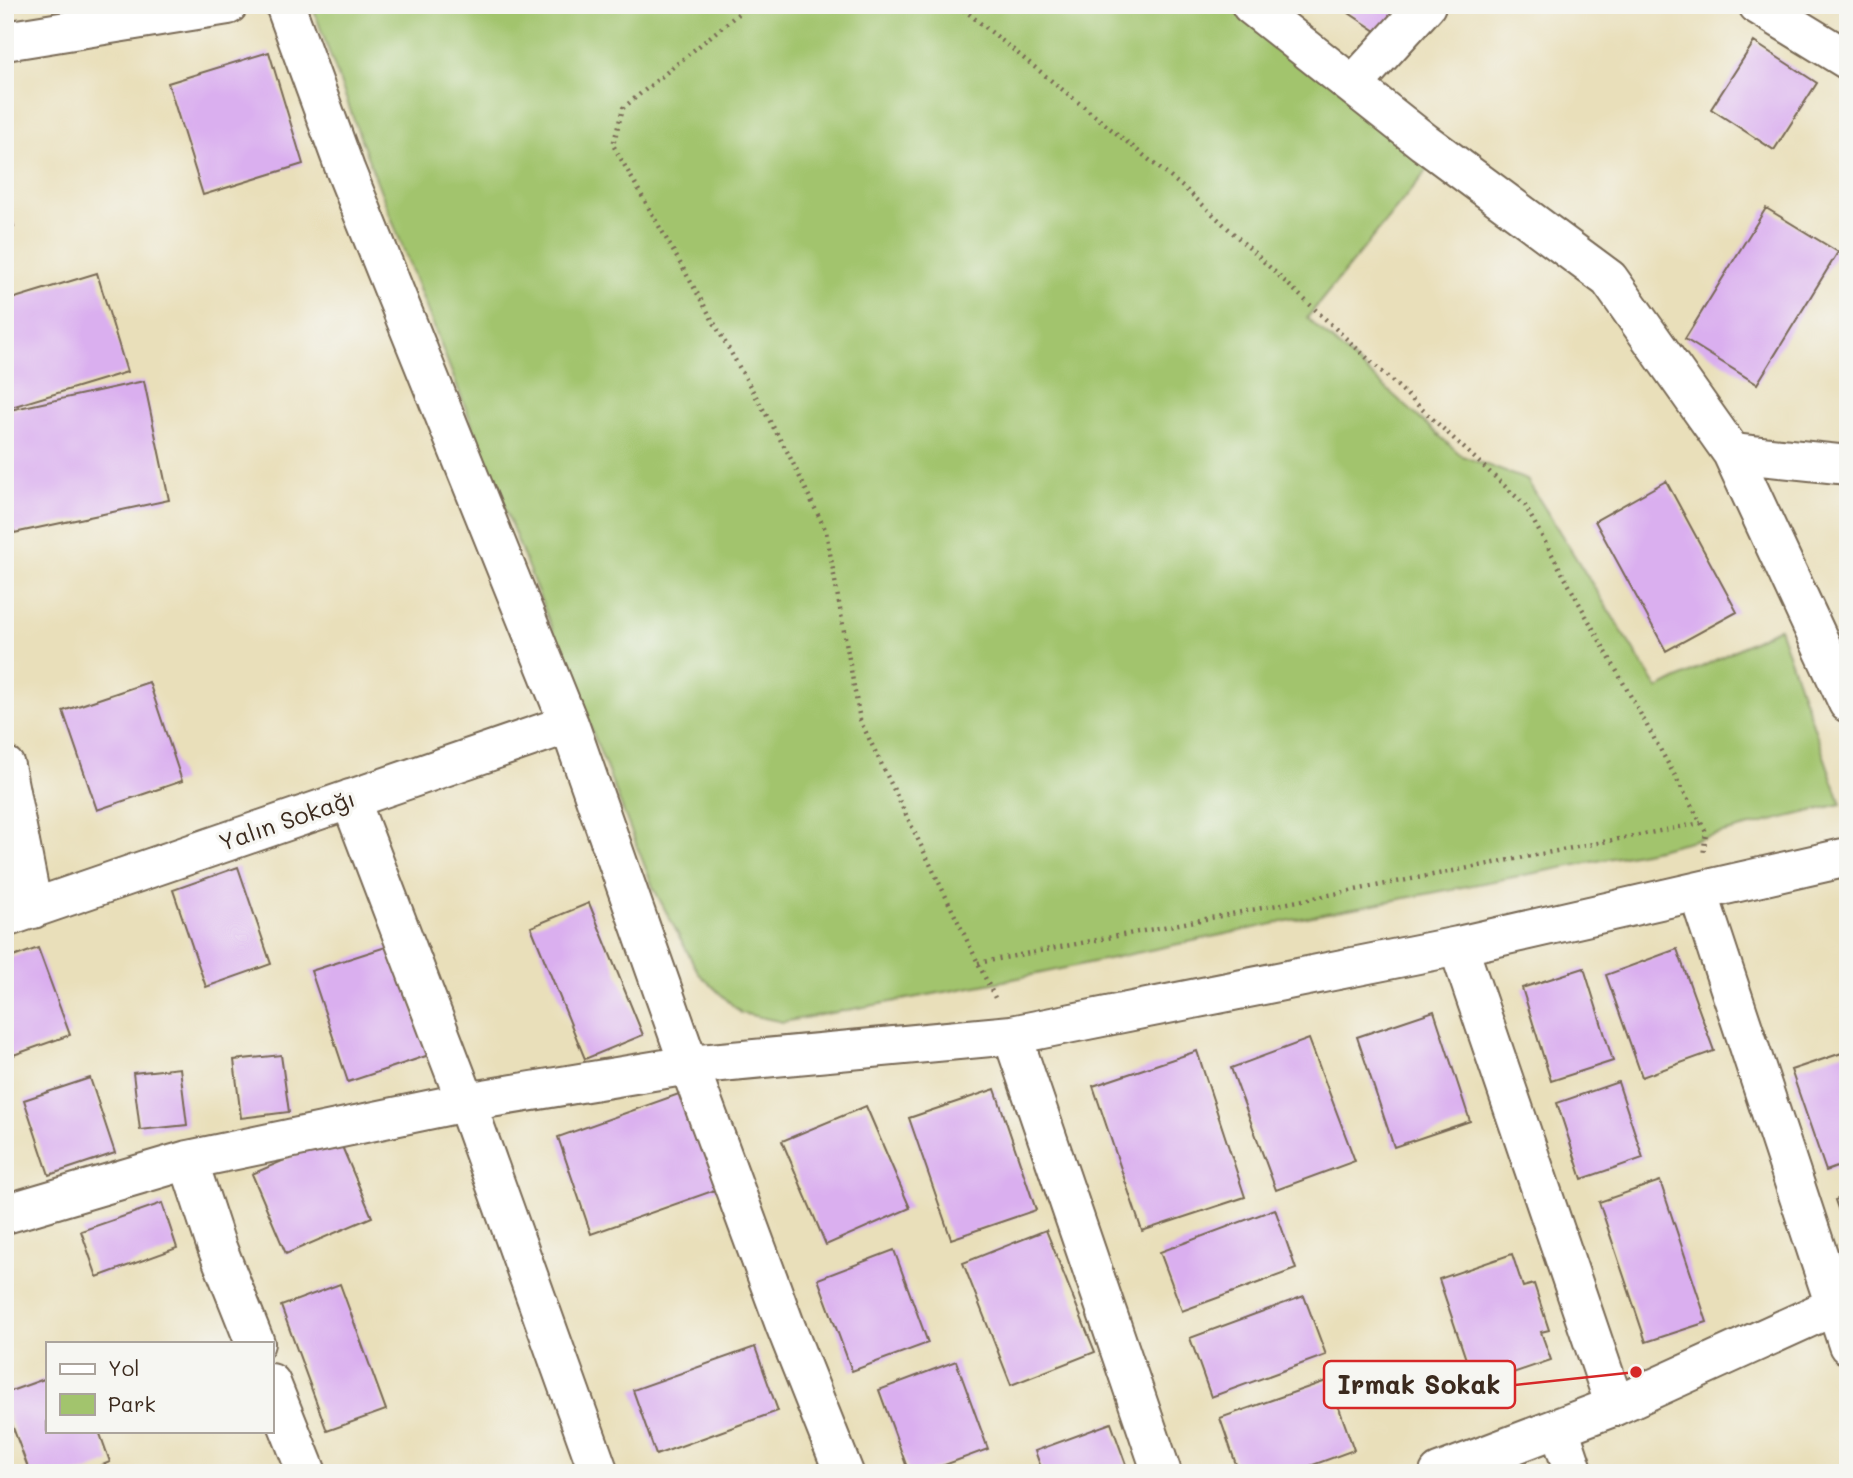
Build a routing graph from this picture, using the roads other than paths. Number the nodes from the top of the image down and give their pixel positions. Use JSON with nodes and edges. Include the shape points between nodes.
{"nodes":[{"id":1,"x":228,"y":5,"type":"edge"},
{"id":2,"x":285,"y":5,"type":"edge"},
{"id":3,"x":1251,"y":5,"type":"edge"},
{"id":4,"x":1426,"y":5,"type":"edge"},
{"id":5,"x":1758,"y":5,"type":"edge"},
{"id":6,"x":5,"y":41,"type":"edge"},
{"id":7,"x":1848,"y":60,"type":"edge"},
{"id":8,"x":1353,"y":85,"type":"junction"},
{"id":9,"x":1732,"y":453,"type":"junction"},
{"id":10,"x":1848,"y":465,"type":"edge"},
{"id":11,"x":1846,"y":696,"type":"edge"},
{"id":12,"x":569,"y":723,"type":"junction"},
{"id":13,"x":5,"y":766,"type":"edge"},
{"id":14,"x":350,"y":799,"type":"junction"},
{"id":15,"x":1848,"y":857,"type":"edge"},
{"id":16,"x":1698,"y":892,"type":"junction"},
{"id":17,"x":19,"y":913,"type":"edge"},
{"id":18,"x":1458,"y":946,"type":"junction"},
{"id":19,"x":1012,"y":1035,"type":"junction"},
{"id":20,"x":689,"y":1065,"type":"junction"},
{"id":21,"x":466,"y":1102,"type":"junction"},
{"id":22,"x":188,"y":1160,"type":"junction"},
{"id":23,"x":5,"y":1214,"type":"edge"},
{"id":24,"x":1842,"y":1303,"type":"edge"},
{"id":25,"x":255,"y":1342,"type":"edge"},
{"id":26,"x":1848,"y":1345,"type":"edge"},
{"id":27,"x":273,"y":1388,"type":"edge"},
{"id":28,"x":1615,"y":1406,"type":"junction"},
{"id":29,"x":1559,"y":1428,"type":"junction"},
{"id":30,"x":307,"y":1473,"type":"edge"},
{"id":31,"x":599,"y":1473,"type":"edge"},
{"id":32,"x":844,"y":1473,"type":"edge"},
{"id":33,"x":1162,"y":1473,"type":"edge"},
{"id":34,"x":1439,"y":1473,"type":"edge"},
{"id":35,"x":1574,"y":1473,"type":"edge"}],
"edges":[{"from":1,"to":6,"type":"street"},
{"from":2,"to":12,"type":"street","via":[[345,169]]},
{"from":3,"to":8,"type":"street"},
{"from":4,"to":8,"type":"street"},
{"from":5,"to":7,"type":"street"},
{"from":8,"to":9,"type":"street","via":[[1609,279]]},
{"from":9,"to":10,"type":"street"},
{"from":9,"to":11,"type":"street"},
{"from":12,"to":14,"type":"street","name":"Yalın Sokağı"},
{"from":12,"to":20,"type":"street"},
{"from":13,"to":17,"type":"street"},
{"from":14,"to":17,"type":"street","name":"Yalın Sokağı"},
{"from":14,"to":21,"type":"street"},
{"from":15,"to":16,"type":"street"},
{"from":16,"to":18,"type":"street"},
{"from":16,"to":24,"type":"street"},
{"from":18,"to":19,"type":"street"},
{"from":18,"to":28,"type":"street"},
{"from":19,"to":20,"type":"street"},
{"from":19,"to":33,"type":"street"},
{"from":20,"to":21,"type":"street"},
{"from":20,"to":32,"type":"street"},
{"from":21,"to":22,"type":"street"},
{"from":21,"to":31,"type":"street"},
{"from":22,"to":23,"type":"street"},
{"from":22,"to":25,"type":"street"},
{"from":24,"to":26,"type":"street"},
{"from":24,"to":28,"type":"street"},
{"from":27,"to":30,"type":"street"},
{"from":28,"to":29,"type":"street"},
{"from":29,"to":34,"type":"street"},
{"from":29,"to":35,"type":"street"}]}
